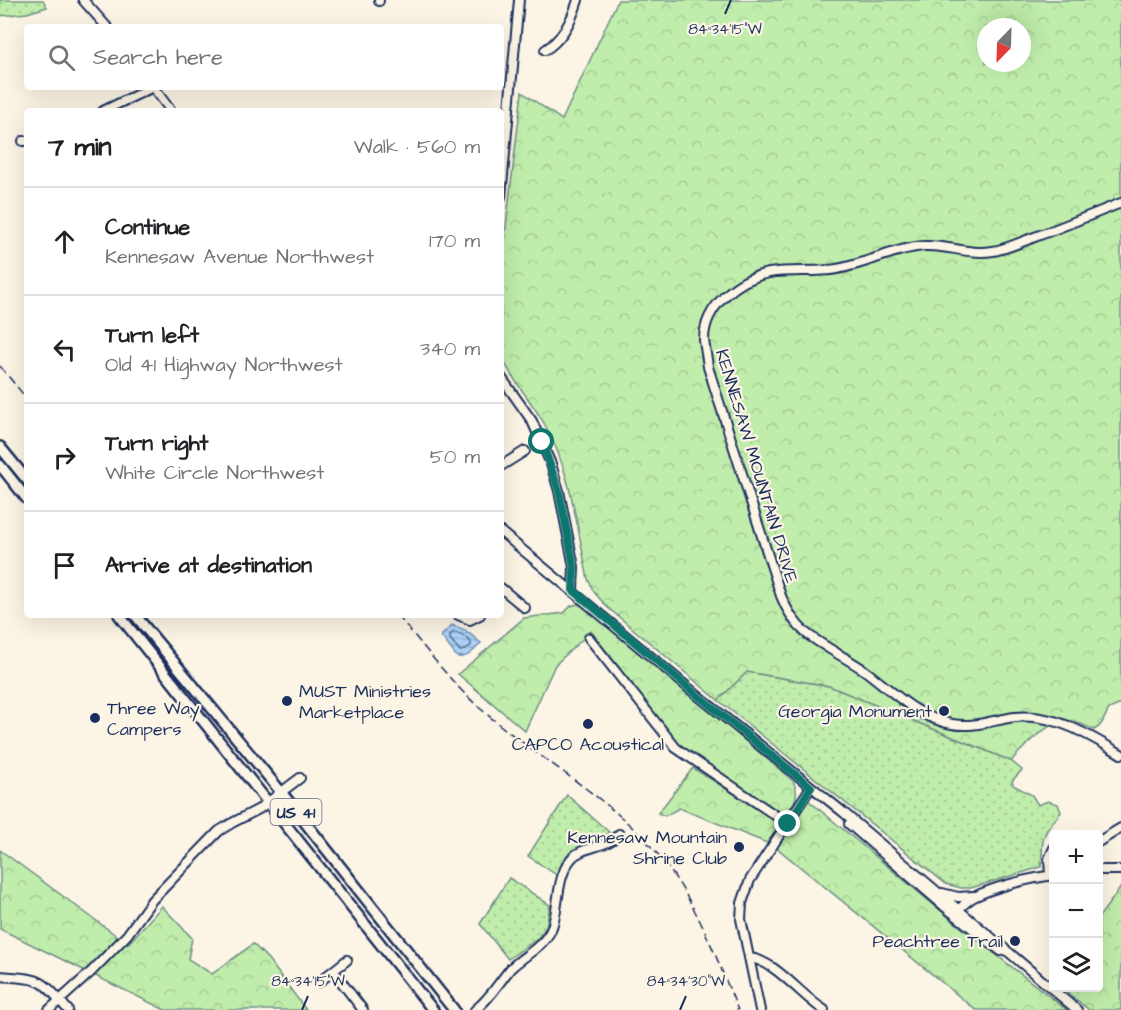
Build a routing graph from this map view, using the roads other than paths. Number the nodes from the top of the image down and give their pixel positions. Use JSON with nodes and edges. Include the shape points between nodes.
{"nodes":[{"id":1,"x":83,"y":0,"type":"edge"},
{"id":2,"x":519,"y":0,"type":"edge"},
{"id":3,"x":578,"y":0,"type":"edge"},
{"id":4,"x":104,"y":24,"type":"edge"},
{"id":5,"x":545,"y":51,"type":"dead end"},
{"id":6,"x":147,"y":90,"type":"edge"},
{"id":7,"x":155,"y":90,"type":"edge"},
{"id":8,"x":109,"y":108,"type":"edge"},
{"id":9,"x":169,"y":108,"type":"edge"},
{"id":10,"x":505,"y":124,"type":"edge"},
{"id":11,"x":504,"y":142,"type":"edge"},
{"id":12,"x":1121,"y":203,"type":"edge"},
{"id":13,"x":504,"y":381,"type":"edge"},
{"id":14,"x":0,"y":447,"type":"edge"},
{"id":15,"x":525,"y":451,"type":"dead end"},
{"id":16,"x":504,"y":464,"type":"edge"},
{"id":17,"x":0,"y":465,"type":"edge"},
{"id":18,"x":0,"y":474,"type":"edge"},
{"id":19,"x":24,"y":476,"type":"edge"},
{"id":20,"x":10,"y":477,"type":"junction"},
{"id":21,"x":24,"y":495,"type":"edge"},
{"id":22,"x":504,"y":530,"type":"edge"},
{"id":23,"x":504,"y":534,"type":"edge"},
{"id":24,"x":514,"y":541,"type":"junction"},
{"id":25,"x":573,"y":590,"type":"junction"},
{"id":26,"x":504,"y":591,"type":"edge"},
{"id":27,"x":525,"y":608,"type":"dead end"},
{"id":28,"x":121,"y":618,"type":"edge"},
{"id":29,"x":137,"y":618,"type":"edge"},
{"id":30,"x":589,"y":638,"type":"dead end"},
{"id":31,"x":1121,"y":754,"type":"edge"},
{"id":32,"x":300,"y":778,"type":"dead end"},
{"id":33,"x":811,"y":787,"type":"junction"},
{"id":34,"x":281,"y":792,"type":"junction"},
{"id":35,"x":267,"y":803,"type":"junction"},
{"id":36,"x":788,"y":824,"type":"junction"},
{"id":37,"x":1121,"y":828,"type":"edge"},
{"id":38,"x":619,"y":834,"type":"dead end"},
{"id":39,"x":1103,"y":839,"type":"edge"},
{"id":40,"x":1103,"y":870,"type":"edge"},
{"id":41,"x":1121,"y":870,"type":"edge"},
{"id":42,"x":1049,"y":876,"type":"edge"},
{"id":43,"x":935,"y":890,"type":"junction"},
{"id":44,"x":977,"y":896,"type":"junction"},
{"id":45,"x":957,"y":912,"type":"junction"},
{"id":46,"x":972,"y":920,"type":"junction"},
{"id":47,"x":749,"y":958,"type":"junction"},
{"id":48,"x":347,"y":960,"type":"dead end"},
{"id":49,"x":333,"y":971,"type":"junction"},
{"id":50,"x":0,"y":976,"type":"edge"},
{"id":51,"x":1043,"y":981,"type":"junction"},
{"id":52,"x":319,"y":982,"type":"dead end"},
{"id":53,"x":60,"y":1000,"type":"junction"},
{"id":54,"x":49,"y":1010,"type":"edge"},
{"id":55,"x":68,"y":1010,"type":"edge"},
{"id":56,"x":363,"y":1010,"type":"edge"},
{"id":57,"x":433,"y":1010,"type":"edge"},
{"id":58,"x":454,"y":1010,"type":"edge"},
{"id":59,"x":475,"y":1010,"type":"edge"},
{"id":60,"x":760,"y":1010,"type":"edge"},
{"id":61,"x":824,"y":1010,"type":"edge"},
{"id":62,"x":1077,"y":1010,"type":"edge"}],
"edges":[{"from":1,"to":4,"type":"street"},
{"from":2,"to":10,"type":"street"},
{"from":3,"to":5,"type":"street","via":[[562,34]]},
{"from":6,"to":8,"type":"street"},
{"from":7,"to":9,"type":"street"},
{"from":10,"to":11,"type":"street"},
{"from":12,"to":31,"type":"street","name":"KENNESAW MOUNTAIN DRIVE","via":[[994,251],[912,248],[836,269],[768,273],[741,283],[728,293],[715,307],[704,339],[708,367],[781,596],[789,615],[807,633],[929,718],[972,726],[1018,717],[1045,719],[1077,730]]},
{"from":13,"to":25,"type":"street","via":[[532,422],[551,464],[574,567]]},
{"from":14,"to":19,"type":"main road"},
{"from":15,"to":16,"type":"street"},
{"from":17,"to":20,"type":"main road"},
{"from":18,"to":20,"type":"street"},
{"from":20,"to":21,"type":"main road"},
{"from":22,"to":24,"type":"street"},
{"from":23,"to":24,"type":"street"},
{"from":24,"to":25,"type":"street"},
{"from":25,"to":33,"type":"street"},
{"from":26,"to":27,"type":"street"},
{"from":28,"to":35,"type":"main road","number":"US 41"},
{"from":29,"to":34,"type":"main road","number":"US 41"},
{"from":30,"to":36,"type":"street","via":[[676,748]]},
{"from":32,"to":34,"type":"street"},
{"from":33,"to":36,"type":"street"},
{"from":33,"to":43,"type":"street"},
{"from":33,"to":45,"type":"street","via":[[861,834]]},
{"from":34,"to":35,"type":"street"},
{"from":34,"to":58,"type":"main road","number":"US 41"},
{"from":35,"to":53,"type":"street","via":[[219,831],[153,900],[127,935]]},
{"from":35,"to":57,"type":"main road","number":"US 41"},
{"from":36,"to":47,"type":"street","via":[[744,895],[741,920]]},
{"from":37,"to":39,"type":"street"},
{"from":38,"to":59,"type":"street","via":[[608,843],[571,858],[549,933]]},
{"from":40,"to":41,"type":"street"},
{"from":42,"to":44,"type":"street"},
{"from":43,"to":44,"type":"street","via":[[955,897]]},
{"from":43,"to":45,"type":"street"},
{"from":44,"to":45,"type":"street"},
{"from":44,"to":46,"type":"street","via":[[971,905]]},
{"from":45,"to":46,"type":"street"},
{"from":45,"to":51,"type":"street"},
{"from":46,"to":51,"type":"street"},
{"from":47,"to":60,"type":"street"},
{"from":47,"to":61,"type":"street","via":[[765,961]]},
{"from":48,"to":49,"type":"street"},
{"from":49,"to":52,"type":"street"},
{"from":49,"to":56,"type":"street"},
{"from":50,"to":53,"type":"street","via":[[37,980]]},
{"from":51,"to":62,"type":"street"},
{"from":53,"to":54,"type":"street"},
{"from":53,"to":55,"type":"street"}]}
